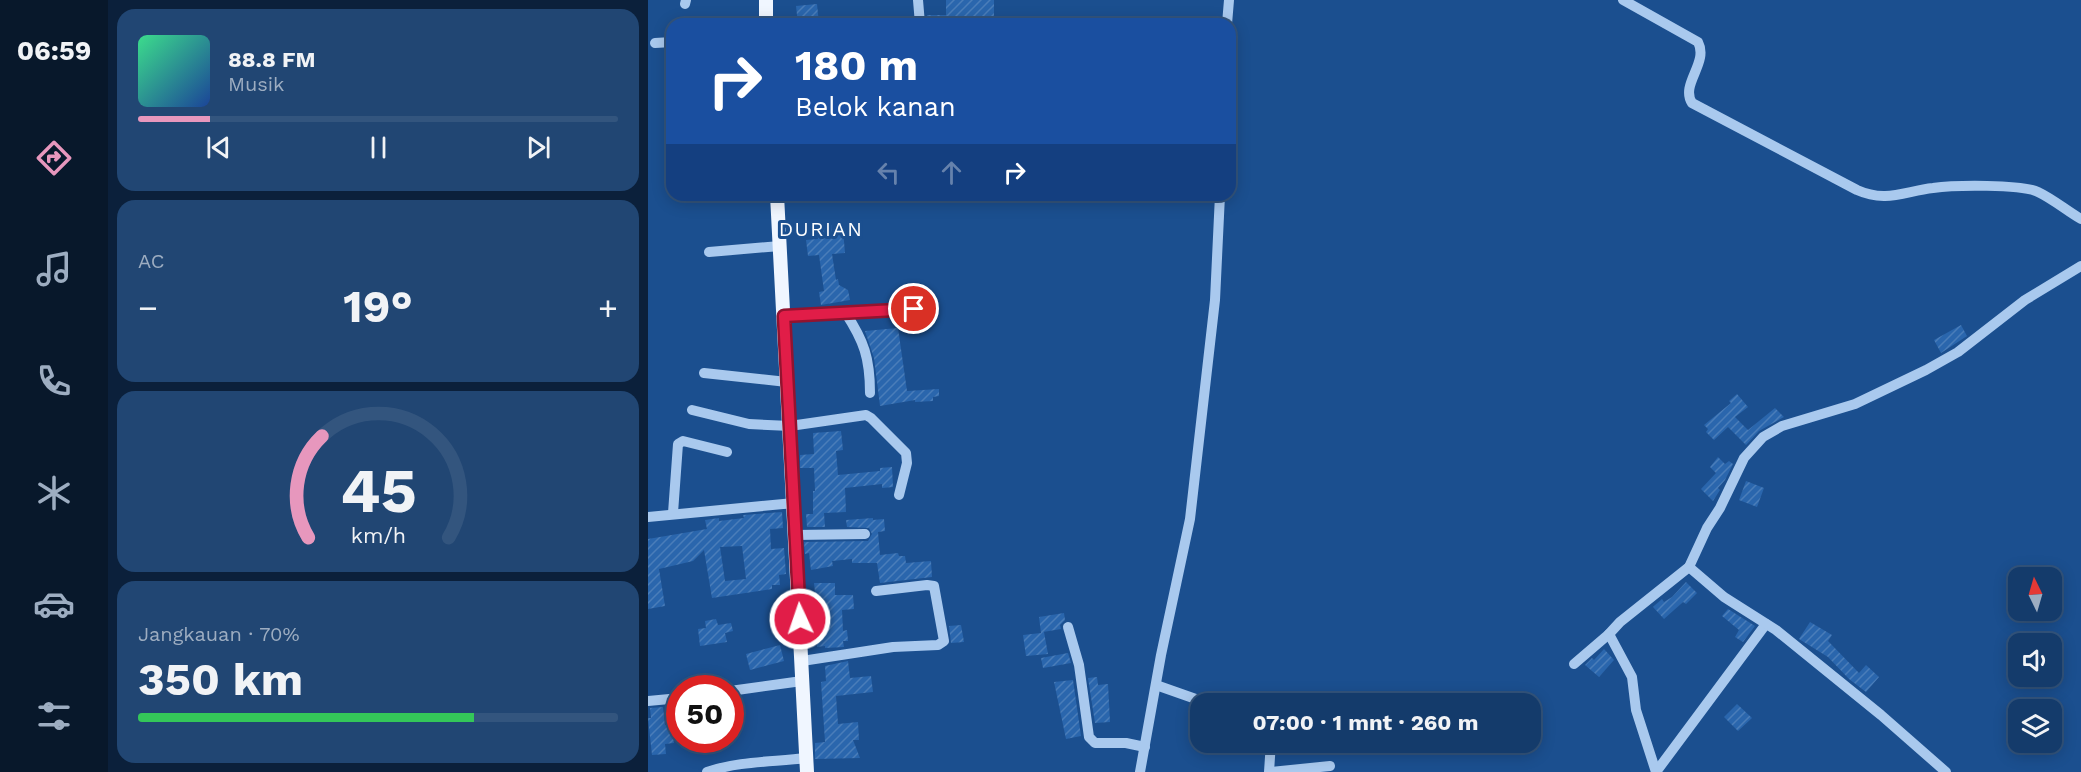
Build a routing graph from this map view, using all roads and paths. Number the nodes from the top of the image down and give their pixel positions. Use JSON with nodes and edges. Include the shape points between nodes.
{"nodes":[{"id":1,"x":766,"y":0,"type":"edge"},
{"id":2,"x":918,"y":0,"type":"edge"},
{"id":3,"x":1228,"y":0,"type":"edge"},
{"id":4,"x":1623,"y":0,"type":"edge"},
{"id":5,"x":766,"y":18,"type":"edge"},
{"id":6,"x":920,"y":18,"type":"edge"},
{"id":7,"x":1227,"y":18,"type":"edge"},
{"id":8,"x":666,"y":42,"type":"edge"},
{"id":9,"x":655,"y":43,"type":"dead end"},
{"id":10,"x":777,"y":201,"type":"edge"},
{"id":11,"x":1220,"y":201,"type":"edge"},
{"id":12,"x":2081,"y":219,"type":"edge"},
{"id":13,"x":780,"y":246,"type":"junction"},
{"id":14,"x":709,"y":252,"type":"dead end"},
{"id":15,"x":2081,"y":266,"type":"edge"},
{"id":16,"x":914,"y":309,"type":"dead end"},
{"id":17,"x":845,"y":312,"type":"junction"},
{"id":18,"x":784,"y":316,"type":"junction"},
{"id":19,"x":704,"y":373,"type":"dead end"},
{"id":20,"x":787,"y":382,"type":"junction"},
{"id":21,"x":870,"y":393,"type":"dead end"},
{"id":22,"x":692,"y":410,"type":"dead end"},
{"id":23,"x":790,"y":426,"type":"junction"},
{"id":24,"x":727,"y":452,"type":"dead end"},
{"id":25,"x":899,"y":495,"type":"dead end"},
{"id":26,"x":794,"y":503,"type":"junction"},
{"id":27,"x":673,"y":513,"type":"junction"},
{"id":28,"x":648,"y":517,"type":"edge"},
{"id":29,"x":865,"y":534,"type":"dead end"},
{"id":30,"x":795,"y":535,"type":"junction"},
{"id":31,"x":1689,"y":567,"type":"junction"},
{"id":32,"x":876,"y":591,"type":"dead end"},
{"id":33,"x":1766,"y":624,"type":"junction"},
{"id":34,"x":1068,"y":627,"type":"dead end"},
{"id":35,"x":1609,"y":634,"type":"junction"},
{"id":36,"x":802,"y":661,"type":"junction"},
{"id":37,"x":1574,"y":664,"type":"dead end"},
{"id":38,"x":802,"y":681,"type":"junction"},
{"id":39,"x":1156,"y":685,"type":"junction"},
{"id":40,"x":744,"y":688,"type":"edge"},
{"id":41,"x":1190,"y":697,"type":"edge"},
{"id":42,"x":666,"y":699,"type":"edge"},
{"id":43,"x":648,"y":701,"type":"edge"},
{"id":44,"x":1145,"y":747,"type":"junction"},
{"id":45,"x":1271,"y":753,"type":"edge"},
{"id":46,"x":806,"y":765,"type":"edge"},
{"id":47,"x":1330,"y":766,"type":"dead end"},
{"id":48,"x":707,"y":772,"type":"edge"},
{"id":49,"x":1140,"y":772,"type":"edge"},
{"id":50,"x":1270,"y":772,"type":"edge"},
{"id":51,"x":1946,"y":772,"type":"edge"}],
"edges":[{"from":1,"to":5,"type":"main road"},
{"from":2,"to":6,"type":"street"},
{"from":3,"to":7,"type":"street"},
{"from":4,"to":12,"type":"street","via":[[1698,42],[1700,58],[1688,92],[1692,103],[1857,190],[1868,195],[1894,196],[1933,188],[2016,186],[2037,192]]},
{"from":8,"to":9,"type":"street"},
{"from":10,"to":13,"type":"main road"},
{"from":11,"to":39,"type":"street","via":[[1215,300],[1190,519]]},
{"from":13,"to":14,"type":"street"},
{"from":13,"to":18,"type":"main road"},
{"from":15,"to":31,"type":"street","via":[[1926,370],[1855,404],[1782,426],[1763,437],[1744,458]]},
{"from":16,"to":17,"type":"street"},
{"from":17,"to":18,"type":"street"},
{"from":17,"to":21,"type":"street","via":[[867,356]]},
{"from":18,"to":20,"type":"main road"},
{"from":19,"to":20,"type":"street"},
{"from":20,"to":23,"type":"main road"},
{"from":22,"to":23,"type":"street","via":[[749,424]]},
{"from":23,"to":25,"type":"street","via":[[859,415],[871,418],[906,453]]},
{"from":23,"to":26,"type":"main road"},
{"from":24,"to":27,"type":"street","via":[[683,441],[678,444]]},
{"from":26,"to":27,"type":"street"},
{"from":26,"to":30,"type":"main road"},
{"from":27,"to":28,"type":"street"},
{"from":29,"to":30,"type":"street"},
{"from":30,"to":36,"type":"main road"},
{"from":31,"to":33,"type":"street","via":[[1724,597]]},
{"from":31,"to":35,"type":"street"},
{"from":32,"to":36,"type":"street","via":[[934,586],[942,643]]},
{"from":33,"to":35,"type":"street","via":[[1656,772],[1636,710],[1632,677]]},
{"from":33,"to":51,"type":"street"},
{"from":34,"to":44,"type":"street","via":[[1089,737],[1095,743]]},
{"from":35,"to":37,"type":"street"},
{"from":36,"to":38,"type":"main road"},
{"from":38,"to":40,"type":"street"},
{"from":38,"to":46,"type":"main road"},
{"from":39,"to":41,"type":"street"},
{"from":39,"to":44,"type":"street"},
{"from":42,"to":43,"type":"street"},
{"from":44,"to":49,"type":"street"},
{"from":45,"to":50,"type":"street"},
{"from":46,"to":48,"type":"street","via":[[719,768]]},
{"from":47,"to":50,"type":"street"}]}
